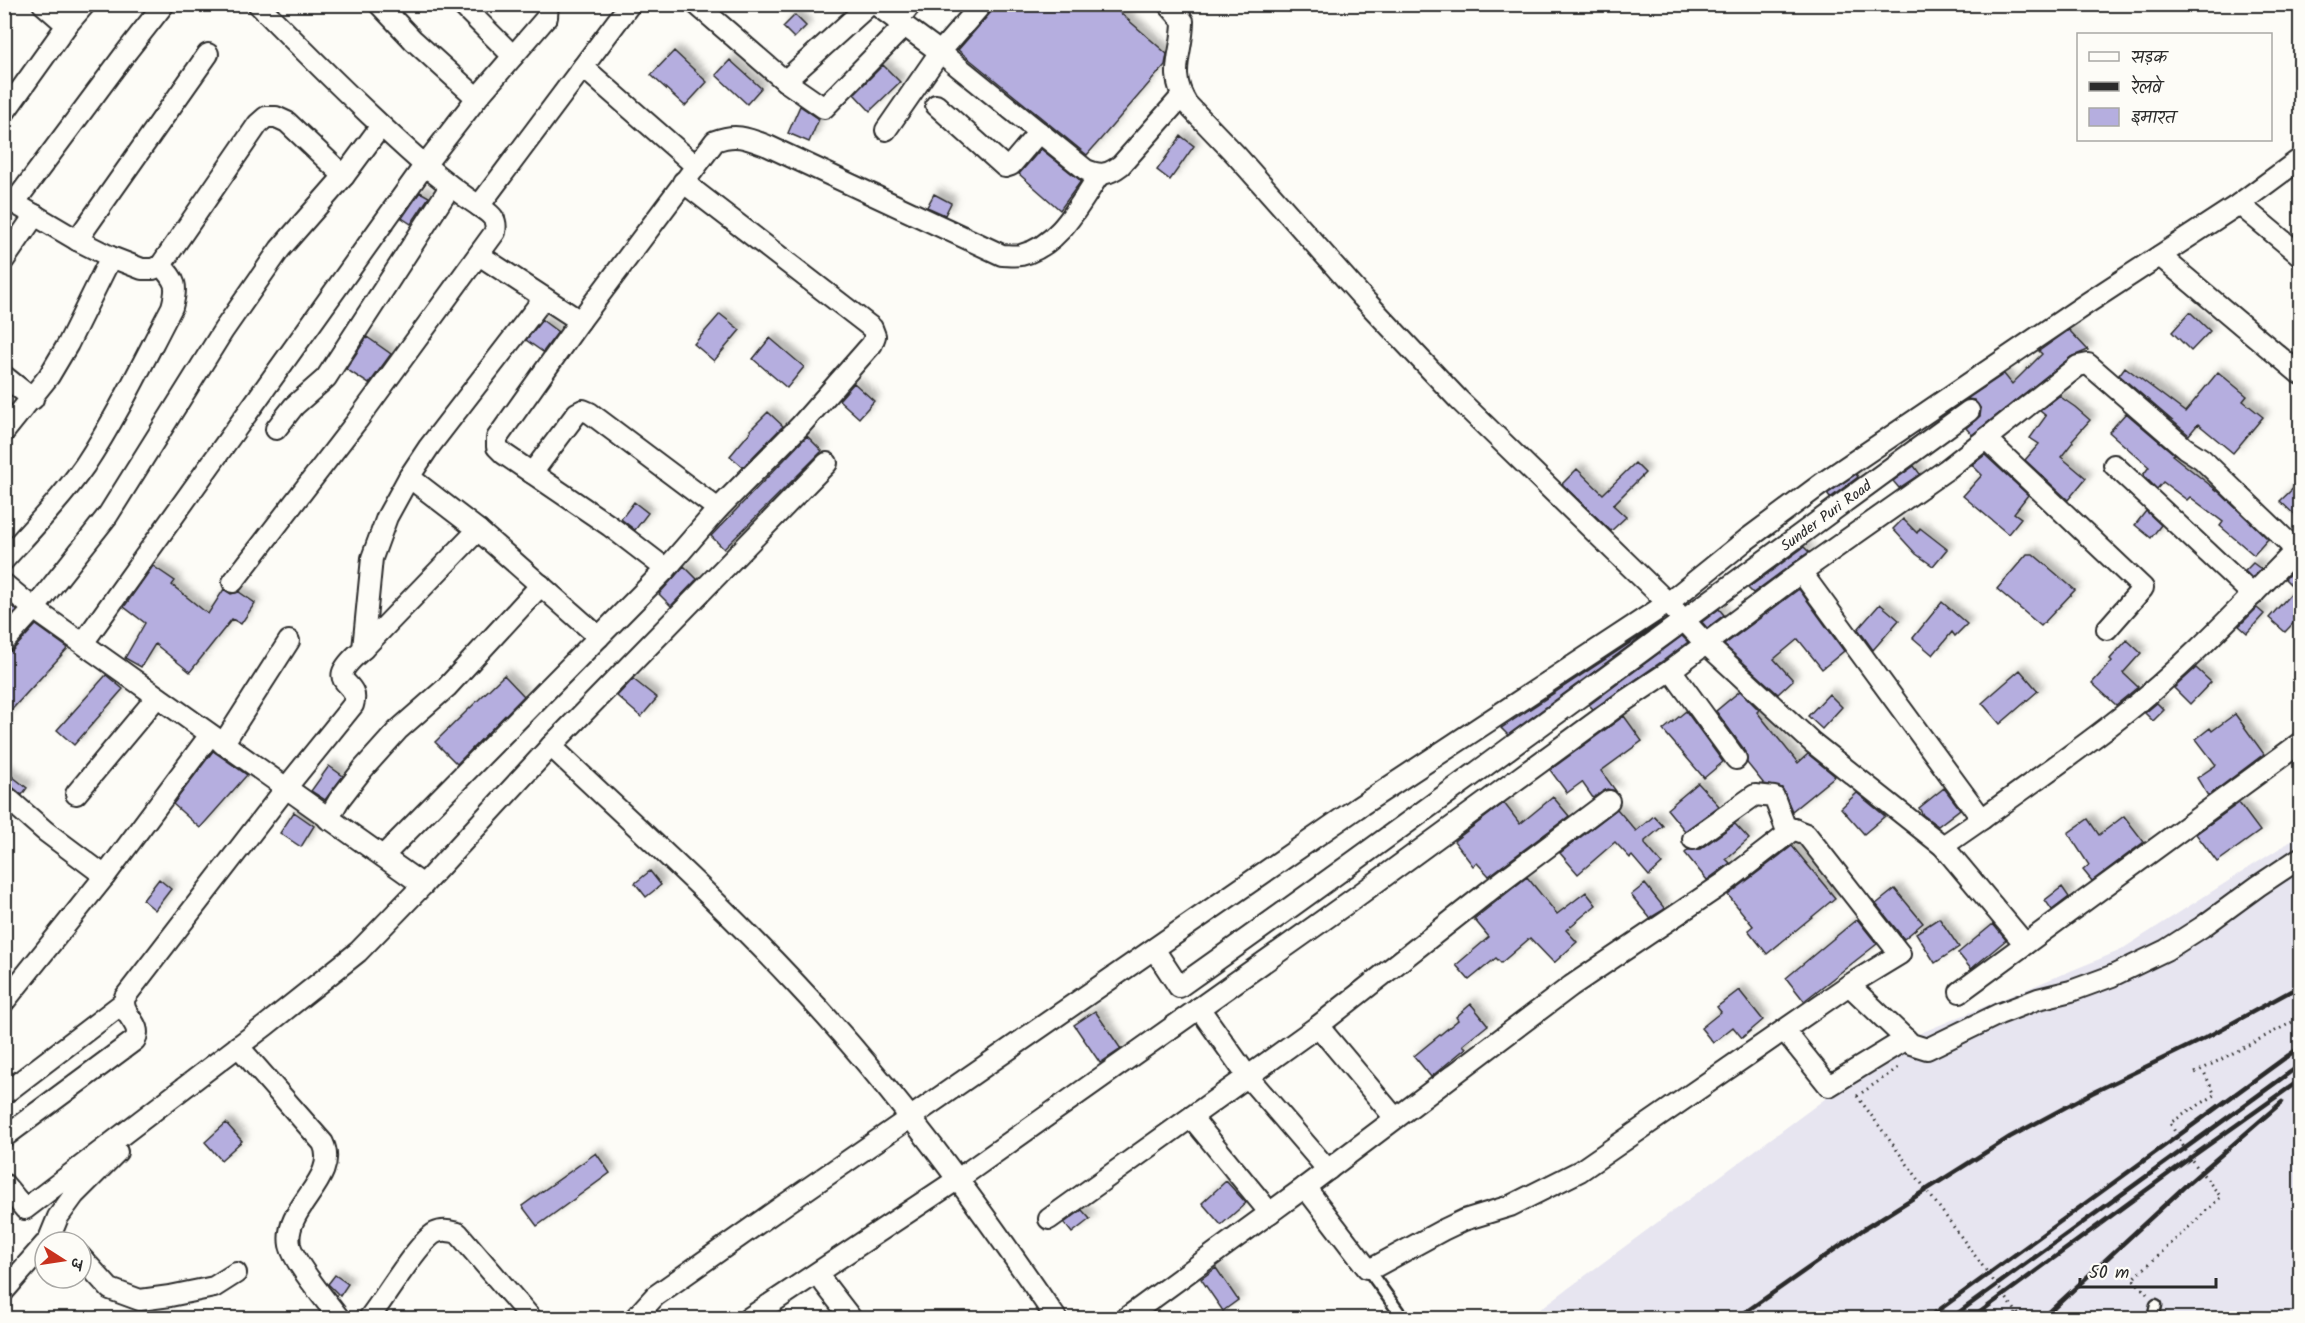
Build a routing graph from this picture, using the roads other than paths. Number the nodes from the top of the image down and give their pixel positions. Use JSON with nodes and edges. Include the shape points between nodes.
{"nodes":[{"id":1,"x":43,"y":4,"type":"edge"},
{"id":2,"x":86,"y":4,"type":"edge"},
{"id":3,"x":164,"y":4,"type":"edge"},
{"id":4,"x":258,"y":4,"type":"edge"},
{"id":5,"x":379,"y":4,"type":"edge"},
{"id":6,"x":461,"y":4,"type":"edge"},
{"id":7,"x":548,"y":4,"type":"edge"},
{"id":8,"x":872,"y":4,"type":"edge"},
{"id":9,"x":911,"y":4,"type":"edge"},
{"id":10,"x":982,"y":4,"type":"edge"},
{"id":11,"x":1168,"y":4,"type":"edge"},
{"id":12,"x":622,"y":7,"type":"edge"},
{"id":13,"x":704,"y":7,"type":"edge"},
{"id":14,"x":901,"y":24,"type":"junction"},
{"id":15,"x":67,"y":25,"type":"junction"},
{"id":16,"x":940,"y":52,"type":"junction"},
{"id":17,"x":208,"y":54,"type":"dead end"},
{"id":18,"x":513,"y":56,"type":"junction"},
{"id":19,"x":583,"y":67,"type":"junction"},
{"id":20,"x":785,"y":81,"type":"junction"},
{"id":21,"x":1182,"y":96,"type":"junction"},
{"id":22,"x":477,"y":98,"type":"junction"},
{"id":23,"x":936,"y":105,"type":"dead end"},
{"id":24,"x":4,"y":113,"type":"edge"},
{"id":25,"x":381,"y":126,"type":"junction"},
{"id":26,"x":886,"y":130,"type":"dead end"},
{"id":27,"x":1039,"y":132,"type":"junction"},
{"id":28,"x":424,"y":166,"type":"junction"},
{"id":29,"x":696,"y":166,"type":"junction"},
{"id":30,"x":2297,"y":166,"type":"edge"},
{"id":31,"x":1099,"y":175,"type":"junction"},
{"id":32,"x":344,"y":176,"type":"junction"},
{"id":33,"x":683,"y":182,"type":"junction"},
{"id":34,"x":450,"y":187,"type":"junction"},
{"id":35,"x":9,"y":200,"type":"edge"},
{"id":36,"x":2239,"y":204,"type":"junction"},
{"id":37,"x":479,"y":206,"type":"junction"},
{"id":38,"x":35,"y":215,"type":"junction"},
{"id":39,"x":77,"y":240,"type":"junction"},
{"id":40,"x":479,"y":255,"type":"junction"},
{"id":41,"x":2301,"y":255,"type":"edge"},
{"id":42,"x":2160,"y":256,"type":"junction"},
{"id":43,"x":111,"y":257,"type":"junction"},
{"id":44,"x":4,"y":260,"type":"edge"},
{"id":45,"x":161,"y":265,"type":"junction"},
{"id":46,"x":544,"y":298,"type":"junction"},
{"id":47,"x":580,"y":321,"type":"junction"},
{"id":48,"x":2301,"y":374,"type":"edge"},
{"id":49,"x":4,"y":376,"type":"edge"},
{"id":50,"x":33,"y":399,"type":"junction"},
{"id":51,"x":1969,"y":411,"type":"dead end"},
{"id":52,"x":276,"y":429,"type":"dead end"},
{"id":53,"x":4,"y":432,"type":"edge"},
{"id":54,"x":1986,"y":439,"type":"junction"},
{"id":55,"x":827,"y":463,"type":"dead end"},
{"id":56,"x":2114,"y":465,"type":"dead end"},
{"id":57,"x":531,"y":473,"type":"junction"},
{"id":58,"x":410,"y":477,"type":"junction"},
{"id":59,"x":718,"y":509,"type":"junction"},
{"id":60,"x":478,"y":530,"type":"junction"},
{"id":61,"x":2298,"y":548,"type":"edge"},
{"id":62,"x":4,"y":560,"type":"edge"},
{"id":63,"x":666,"y":569,"type":"junction"},
{"id":64,"x":1801,"y":572,"type":"junction"},
{"id":65,"x":233,"y":582,"type":"dead end"},
{"id":66,"x":4,"y":584,"type":"edge"},
{"id":67,"x":541,"y":585,"type":"junction"},
{"id":68,"x":2253,"y":595,"type":"junction"},
{"id":69,"x":1668,"y":603,"type":"junction"},
{"id":70,"x":34,"y":609,"type":"junction"},
{"id":71,"x":1683,"y":619,"type":"junction"},
{"id":72,"x":2108,"y":629,"type":"dead end"},
{"id":73,"x":599,"y":637,"type":"junction"},
{"id":74,"x":289,"y":641,"type":"dead end"},
{"id":75,"x":4,"y":642,"type":"edge"},
{"id":76,"x":83,"y":643,"type":"junction"},
{"id":77,"x":1705,"y":643,"type":"junction"},
{"id":78,"x":363,"y":649,"type":"junction"},
{"id":79,"x":1671,"y":670,"type":"junction"},
{"id":80,"x":157,"y":697,"type":"junction"},
{"id":81,"x":216,"y":739,"type":"junction"},
{"id":82,"x":2301,"y":743,"type":"edge"},
{"id":83,"x":551,"y":746,"type":"junction"},
{"id":84,"x":1736,"y":759,"type":"dead end"},
{"id":85,"x":286,"y":788,"type":"junction"},
{"id":86,"x":76,"y":794,"type":"dead end"},
{"id":87,"x":4,"y":795,"type":"edge"},
{"id":88,"x":1609,"y":801,"type":"dead end"},
{"id":89,"x":328,"y":819,"type":"junction"},
{"id":90,"x":1982,"y":819,"type":"junction"},
{"id":91,"x":1794,"y":829,"type":"junction"},
{"id":92,"x":1693,"y":839,"type":"dead end"},
{"id":93,"x":1943,"y":846,"type":"junction"},
{"id":94,"x":383,"y":856,"type":"junction"},
{"id":95,"x":2301,"y":858,"type":"edge"},
{"id":96,"x":105,"y":876,"type":"junction"},
{"id":97,"x":423,"y":885,"type":"junction"},
{"id":98,"x":2025,"y":944,"type":"junction"},
{"id":99,"x":1154,"y":949,"type":"junction"},
{"id":100,"x":1849,"y":985,"type":"junction"},
{"id":101,"x":1179,"y":987,"type":"junction"},
{"id":102,"x":1960,"y":992,"type":"dead end"},
{"id":103,"x":4,"y":1002,"type":"edge"},
{"id":104,"x":123,"y":1003,"type":"junction"},
{"id":105,"x":1197,"y":1009,"type":"junction"},
{"id":106,"x":1318,"y":1026,"type":"junction"},
{"id":107,"x":1784,"y":1030,"type":"junction"},
{"id":108,"x":1906,"y":1039,"type":"junction"},
{"id":109,"x":238,"y":1046,"type":"junction"},
{"id":110,"x":210,"y":1068,"type":"junction"},
{"id":111,"x":1248,"y":1077,"type":"junction"},
{"id":112,"x":4,"y":1094,"type":"edge"},
{"id":113,"x":1192,"y":1118,"type":"junction"},
{"id":114,"x":1395,"y":1118,"type":"junction"},
{"id":115,"x":911,"y":1119,"type":"junction"},
{"id":116,"x":4,"y":1137,"type":"edge"},
{"id":117,"x":1328,"y":1170,"type":"junction"},
{"id":118,"x":958,"y":1179,"type":"junction"},
{"id":119,"x":4,"y":1184,"type":"edge"},
{"id":120,"x":1305,"y":1187,"type":"junction"},
{"id":121,"x":1270,"y":1213,"type":"junction"},
{"id":122,"x":1049,"y":1220,"type":"dead end"},
{"id":123,"x":54,"y":1230,"type":"edge"},
{"id":124,"x":33,"y":1260,"type":"edge"},
{"id":125,"x":1367,"y":1268,"type":"junction"},
{"id":126,"x":93,"y":1270,"type":"edge"},
{"id":127,"x":236,"y":1273,"type":"dead end"},
{"id":128,"x":817,"y":1274,"type":"junction"},
{"id":129,"x":4,"y":1291,"type":"edge"},
{"id":130,"x":2156,"y":1305,"type":"road end"},
{"id":131,"x":339,"y":1318,"type":"edge"},
{"id":132,"x":370,"y":1318,"type":"edge"},
{"id":133,"x":531,"y":1318,"type":"edge"},
{"id":134,"x":635,"y":1318,"type":"edge"},
{"id":135,"x":749,"y":1318,"type":"edge"},
{"id":136,"x":851,"y":1318,"type":"edge"},
{"id":137,"x":1056,"y":1318,"type":"edge"},
{"id":138,"x":1126,"y":1318,"type":"edge"},
{"id":139,"x":1403,"y":1318,"type":"edge"},
{"id":140,"x":2153,"y":1318,"type":"edge"}],
"edges":[{"from":1,"to":15,"type":"street"},
{"from":2,"to":15,"type":"street"},
{"from":3,"to":35,"type":"street"},
{"from":4,"to":25,"type":"street"},
{"from":5,"to":22,"type":"street"},
{"from":6,"to":18,"type":"street"},
{"from":7,"to":18,"type":"street","via":[[547,17]]},
{"from":8,"to":14,"type":"street"},
{"from":8,"to":20,"type":"street"},
{"from":9,"to":14,"type":"street"},
{"from":10,"to":16,"type":"street"},
{"from":11,"to":21,"type":"street","via":[[1183,21],[1176,63]]},
{"from":12,"to":19,"type":"street"},
{"from":13,"to":20,"type":"street"},
{"from":14,"to":16,"type":"street"},
{"from":14,"to":20,"type":"street","via":[[824,108]]},
{"from":15,"to":24,"type":"street"},
{"from":16,"to":26,"type":"street"},
{"from":16,"to":27,"type":"street"},
{"from":17,"to":39,"type":"street"},
{"from":18,"to":22,"type":"street"},
{"from":19,"to":29,"type":"street"},
{"from":19,"to":37,"type":"street"},
{"from":21,"to":31,"type":"street","via":[[1121,165]]},
{"from":21,"to":69,"type":"street","via":[[1458,399]]},
{"from":22,"to":28,"type":"street"},
{"from":23,"to":27,"type":"street","via":[[1005,167]]},
{"from":25,"to":28,"type":"street"},
{"from":25,"to":32,"type":"street"},
{"from":27,"to":31,"type":"street","via":[[1086,170]]},
{"from":28,"to":34,"type":"street"},
{"from":28,"to":76,"type":"street"},
{"from":29,"to":31,"type":"street","via":[[715,141],[728,136],[746,138],[1002,255],[1020,255],[1044,244],[1065,227]]},
{"from":29,"to":33,"type":"street"},
{"from":30,"to":36,"type":"street"},
{"from":32,"to":45,"type":"street","via":[[287,122],[266,117]]},
{"from":32,"to":70,"type":"street","via":[[280,249],[108,515]]},
{"from":33,"to":47,"type":"street"},
{"from":33,"to":59,"type":"street","via":[[872,328],[875,336],[800,426]]},
{"from":34,"to":37,"type":"street"},
{"from":34,"to":52,"type":"street","via":[[326,378],[294,406]]},
{"from":35,"to":38,"type":"street"},
{"from":36,"to":41,"type":"street"},
{"from":36,"to":42,"type":"street"},
{"from":37,"to":40,"type":"street","via":[[497,224]]},
{"from":38,"to":39,"type":"street"},
{"from":38,"to":44,"type":"street"},
{"from":39,"to":43,"type":"street"},
{"from":40,"to":46,"type":"street"},
{"from":40,"to":65,"type":"street"},
{"from":42,"to":48,"type":"street"},
{"from":42,"to":69,"type":"street","via":[[1824,482]]},
{"from":43,"to":45,"type":"street","via":[[142,269]]},
{"from":43,"to":50,"type":"street","via":[[68,344]]},
{"from":45,"to":62,"type":"street","via":[[176,283],[172,308],[109,427],[55,503]]},
{"from":46,"to":47,"type":"street"},
{"from":46,"to":58,"type":"street"},
{"from":47,"to":57,"type":"street","via":[[497,438],[497,447]]},
{"from":49,"to":50,"type":"street"},
{"from":50,"to":53,"type":"street"},
{"from":51,"to":71,"type":"street","name":"Sunder Puri Road"},
{"from":54,"to":61,"type":"street","via":[[2078,366],[2088,364],[2202,459]]},
{"from":54,"to":64,"type":"street"},
{"from":54,"to":72,"type":"street","via":[[2143,588]]},
{"from":55,"to":83,"type":"street"},
{"from":56,"to":68,"type":"street"},
{"from":57,"to":59,"type":"street","via":[[583,410]]},
{"from":57,"to":63,"type":"street"},
{"from":58,"to":60,"type":"street"},
{"from":58,"to":78,"type":"street","via":[[387,517],[372,558]]},
{"from":59,"to":63,"type":"street"},
{"from":60,"to":67,"type":"street"},
{"from":60,"to":78,"type":"street"},
{"from":61,"to":68,"type":"street"},
{"from":63,"to":73,"type":"street"},
{"from":64,"to":77,"type":"street"},
{"from":64,"to":90,"type":"street"},
{"from":66,"to":70,"type":"street"},
{"from":67,"to":73,"type":"street"},
{"from":67,"to":89,"type":"street","via":[[447,687],[398,730],[363,769]]},
{"from":68,"to":90,"type":"street","via":[[2122,717]]},
{"from":69,"to":71,"type":"street"},
{"from":69,"to":99,"type":"street","via":[[1357,808]]},
{"from":70,"to":75,"type":"street"},
{"from":70,"to":76,"type":"street"},
{"from":71,"to":77,"type":"street"},
{"from":71,"to":101,"type":"street","name":"Sunder Puri Road","via":[[1372,850]]},
{"from":73,"to":94,"type":"street"},
{"from":74,"to":81,"type":"street"},
{"from":76,"to":80,"type":"street"},
{"from":77,"to":79,"type":"street"},
{"from":77,"to":93,"type":"street","via":[[1813,743]]},
{"from":78,"to":85,"type":"street","via":[[342,670],[343,680],[354,693],[353,705]]},
{"from":79,"to":84,"type":"street"},
{"from":79,"to":105,"type":"street"},
{"from":80,"to":81,"type":"street"},
{"from":80,"to":86,"type":"street"},
{"from":81,"to":85,"type":"street"},
{"from":81,"to":96,"type":"street"},
{"from":82,"to":98,"type":"street"},
{"from":83,"to":97,"type":"street"},
{"from":83,"to":115,"type":"street","via":[[798,986]]},
{"from":85,"to":89,"type":"street"},
{"from":85,"to":104,"type":"street"},
{"from":87,"to":96,"type":"street"},
{"from":88,"to":106,"type":"street"},
{"from":89,"to":94,"type":"street"},
{"from":90,"to":93,"type":"street"},
{"from":91,"to":92,"type":"street","via":[[1785,826],[1774,797],[1755,795]]},
{"from":91,"to":100,"type":"street","via":[[1806,834],[1900,954]]},
{"from":91,"to":114,"type":"street","via":[[1724,883],[1571,986]]},
{"from":93,"to":98,"type":"street"},
{"from":94,"to":97,"type":"street"},
{"from":95,"to":108,"type":"street","via":[[2175,944],[2112,976],[1999,1014],[1928,1049],[1918,1048]]},
{"from":96,"to":103,"type":"street"},
{"from":97,"to":109,"type":"street","via":[[358,952]]},
{"from":98,"to":102,"type":"street"},
{"from":99,"to":101,"type":"street"},
{"from":99,"to":115,"type":"street"},
{"from":100,"to":107,"type":"street"},
{"from":100,"to":108,"type":"street"},
{"from":101,"to":105,"type":"street"},
{"from":104,"to":112,"type":"street"},
{"from":104,"to":116,"type":"street","via":[[137,1027],[135,1040]]},
{"from":105,"to":111,"type":"street"},
{"from":105,"to":118,"type":"street"},
{"from":106,"to":111,"type":"street"},
{"from":106,"to":114,"type":"street"},
{"from":107,"to":108,"type":"street","via":[[1829,1086]]},
{"from":107,"to":125,"type":"street","via":[[1580,1171],[1510,1206],[1454,1225]]},
{"from":109,"to":110,"type":"street"},
{"from":109,"to":131,"type":"street","via":[[323,1143],[328,1154],[324,1169],[295,1219],[290,1246]]},
{"from":110,"to":119,"type":"street","via":[[25,1209]]},
{"from":110,"to":123,"type":"street","via":[[74,1195]]},
{"from":111,"to":113,"type":"street"},
{"from":111,"to":117,"type":"street"},
{"from":113,"to":121,"type":"street"},
{"from":113,"to":122,"type":"street"},
{"from":114,"to":117,"type":"street"},
{"from":115,"to":118,"type":"street"},
{"from":115,"to":134,"type":"street","via":[[655,1296]]},
{"from":117,"to":120,"type":"street"},
{"from":118,"to":128,"type":"street"},
{"from":118,"to":137,"type":"street"},
{"from":120,"to":121,"type":"street"},
{"from":120,"to":125,"type":"street"},
{"from":121,"to":138,"type":"street"},
{"from":124,"to":129,"type":"street"},
{"from":125,"to":139,"type":"lane"},
{"from":126,"to":127,"type":"street","via":[[111,1289],[140,1300],[214,1287]]},
{"from":128,"to":135,"type":"street"},
{"from":128,"to":136,"type":"street"},
{"from":130,"to":140,"type":"lane"},
{"from":132,"to":133,"type":"street","via":[[420,1247],[432,1234],[444,1230],[458,1233]]}]}
